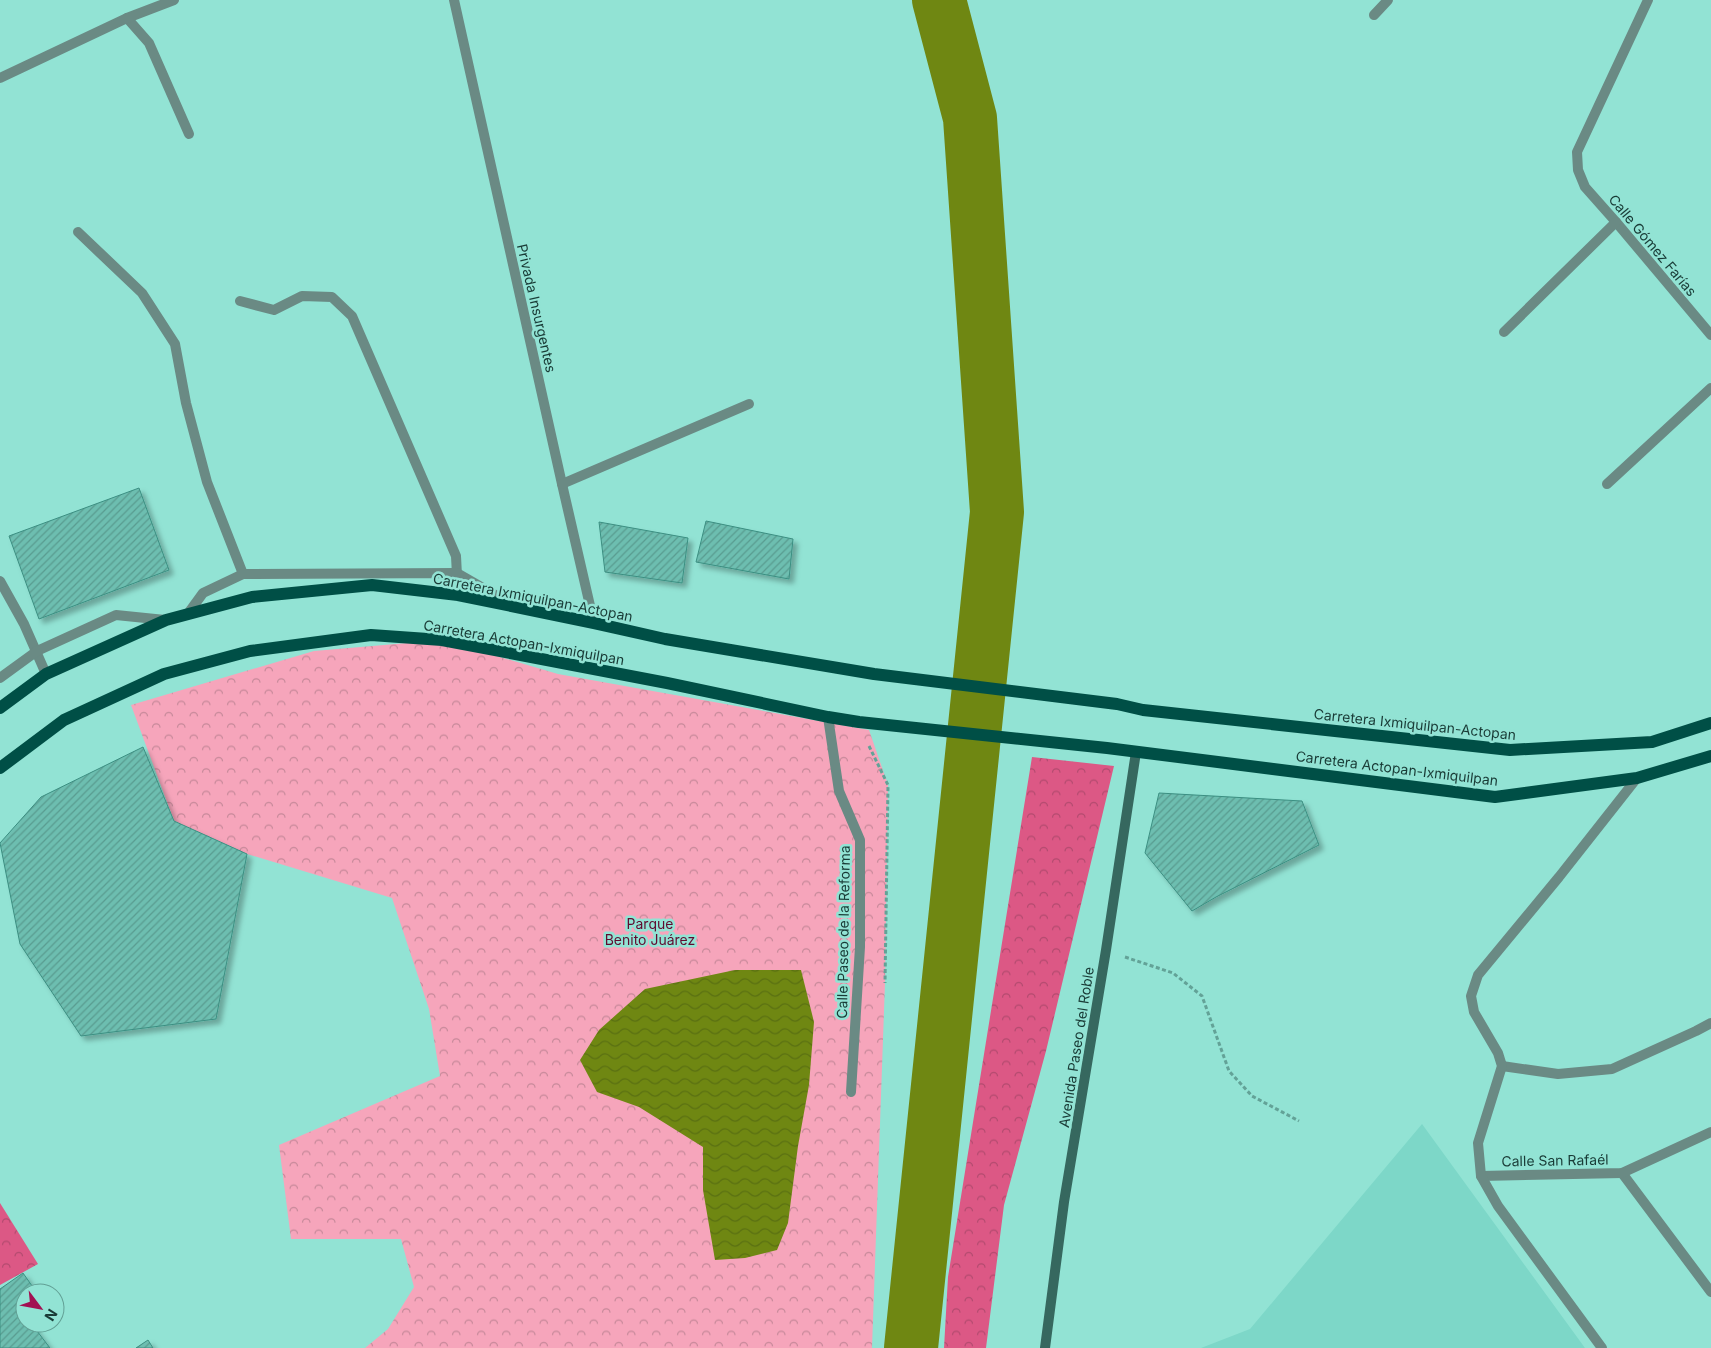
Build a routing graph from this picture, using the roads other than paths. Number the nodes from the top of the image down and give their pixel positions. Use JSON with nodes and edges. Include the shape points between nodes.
{"nodes":[{"id":1,"x":174,"y":0,"type":"edge"},
{"id":2,"x":454,"y":0,"type":"edge"},
{"id":3,"x":1388,"y":0,"type":"edge"},
{"id":4,"x":1648,"y":0,"type":"edge"},
{"id":5,"x":1374,"y":15,"type":"dead end"},
{"id":6,"x":127,"y":18,"type":"junction"},
{"id":7,"x":0,"y":78,"type":"edge"},
{"id":8,"x":189,"y":134,"type":"dead end"},
{"id":9,"x":1616,"y":222,"type":"junction"},
{"id":10,"x":78,"y":232,"type":"dead end"},
{"id":11,"x":240,"y":301,"type":"dead end"},
{"id":12,"x":1504,"y":332,"type":"dead end"},
{"id":13,"x":1711,"y":335,"type":"edge"},
{"id":14,"x":1711,"y":388,"type":"edge"},
{"id":15,"x":749,"y":404,"type":"dead end"},
{"id":16,"x":562,"y":484,"type":"junction"},
{"id":17,"x":1607,"y":484,"type":"dead end"},
{"id":18,"x":457,"y":573,"type":"junction"},
{"id":19,"x":243,"y":574,"type":"junction"},
{"id":20,"x":0,"y":581,"type":"edge"},
{"id":21,"x":458,"y":595,"type":"junction"},
{"id":22,"x":514,"y":606,"type":"junction"},
{"id":23,"x":187,"y":615,"type":"junction"},
{"id":24,"x":166,"y":620,"type":"junction"},
{"id":25,"x":594,"y":622,"type":"junction"},
{"id":26,"x":37,"y":651,"type":"junction"},
{"id":27,"x":46,"y":674,"type":"junction"},
{"id":28,"x":0,"y":678,"type":"edge"},
{"id":29,"x":0,"y":708,"type":"edge"},
{"id":30,"x":828,"y":717,"type":"junction"},
{"id":31,"x":1711,"y":723,"type":"edge"},
{"id":32,"x":1136,"y":752,"type":"junction"},
{"id":33,"x":1711,"y":756,"type":"edge"},
{"id":34,"x":0,"y":768,"type":"edge"},
{"id":35,"x":1637,"y":778,"type":"junction"},
{"id":36,"x":1711,"y":1023,"type":"edge"},
{"id":37,"x":1502,"y":1066,"type":"junction"},
{"id":38,"x":851,"y":1092,"type":"dead end"},
{"id":39,"x":1711,"y":1132,"type":"edge"},
{"id":40,"x":1622,"y":1173,"type":"junction"},
{"id":41,"x":1481,"y":1176,"type":"junction"},
{"id":42,"x":1711,"y":1292,"type":"edge"},
{"id":43,"x":1045,"y":1348,"type":"edge"},
{"id":44,"x":1602,"y":1348,"type":"edge"}],
"edges":[{"from":1,"to":6,"type":"street"},
{"from":2,"to":16,"type":"street","name":"Privada Insurgentes"},
{"from":3,"to":5,"type":"street"},
{"from":4,"to":9,"type":"street","name":"Calle Gómez Farías","via":[[1577,152],[1578,170],[1585,187]]},
{"from":6,"to":7,"type":"street"},
{"from":6,"to":8,"type":"street","via":[[149,43]]},
{"from":9,"to":12,"type":"street"},
{"from":9,"to":13,"type":"street","name":"Calle Gómez Farías"},
{"from":10,"to":19,"type":"street","via":[[142,293],[175,344],[186,403],[207,482]]},
{"from":11,"to":18,"type":"street","via":[[274,310],[302,296],[332,297],[352,316],[456,556]]},
{"from":14,"to":17,"type":"street"},
{"from":15,"to":16,"type":"street"},
{"from":16,"to":25,"type":"street","name":"Privada Insurgentes"},
{"from":18,"to":19,"type":"street"},
{"from":18,"to":21,"type":"street"},
{"from":18,"to":22,"type":"street"},
{"from":19,"to":23,"type":"street","via":[[203,593]]},
{"from":20,"to":26,"type":"street"},
{"from":21,"to":22,"type":"main road","name":"Carretera Ixmiquilpan-Actopan"},
{"from":21,"to":23,"type":"main road","name":"Carretera Ixmiquilpan-Actopan","via":[[372,585],[252,597]]},
{"from":22,"to":25,"type":"main road","name":"Carretera Ixmiquilpan-Actopan"},
{"from":23,"to":24,"type":"main road","name":"Carretera Ixmiquilpan-Actopan"},
{"from":24,"to":26,"type":"street","via":[[116,616]]},
{"from":24,"to":27,"type":"main road","name":"Carretera Ixmiquilpan-Actopan"},
{"from":25,"to":31,"type":"main road","name":"Carretera Ixmiquilpan-Actopan","via":[[665,639],[874,674],[1143,710],[1510,750],[1652,742]]},
{"from":26,"to":27,"type":"street"},
{"from":26,"to":28,"type":"street"},
{"from":27,"to":29,"type":"main road","name":"Carretera Ixmiquilpan-Actopan"},
{"from":30,"to":32,"type":"main road","name":"Carretera Actopan-Ixmiquilpan"},
{"from":30,"to":34,"type":"main road","name":"Carretera Actopan-Ixmiquilpan","via":[[442,640],[371,635],[250,650],[164,674],[64,720]]},
{"from":30,"to":38,"type":"street","name":"Calle Paseo de la Reforma","via":[[839,791],[860,840],[860,947]]},
{"from":32,"to":35,"type":"main road","name":"Carretera Actopan-Ixmiquilpan","via":[[1496,797]]},
{"from":32,"to":43,"type":"street","name":"Avenida Paseo del Roble","via":[[1064,1202]]},
{"from":33,"to":35,"type":"main road","name":"Carretera Actopan-Ixmiquilpan"},
{"from":35,"to":37,"type":"street","via":[[1478,975],[1471,996],[1474,1012],[1498,1052]]},
{"from":36,"to":37,"type":"street","via":[[1612,1069],[1558,1074]]},
{"from":37,"to":41,"type":"street","via":[[1478,1143]]},
{"from":39,"to":40,"type":"street","name":"Calle San Rafaél"},
{"from":40,"to":41,"type":"street","name":"Calle San Rafaél"},
{"from":40,"to":42,"type":"street"},
{"from":41,"to":44,"type":"street","via":[[1498,1206]]}]}
